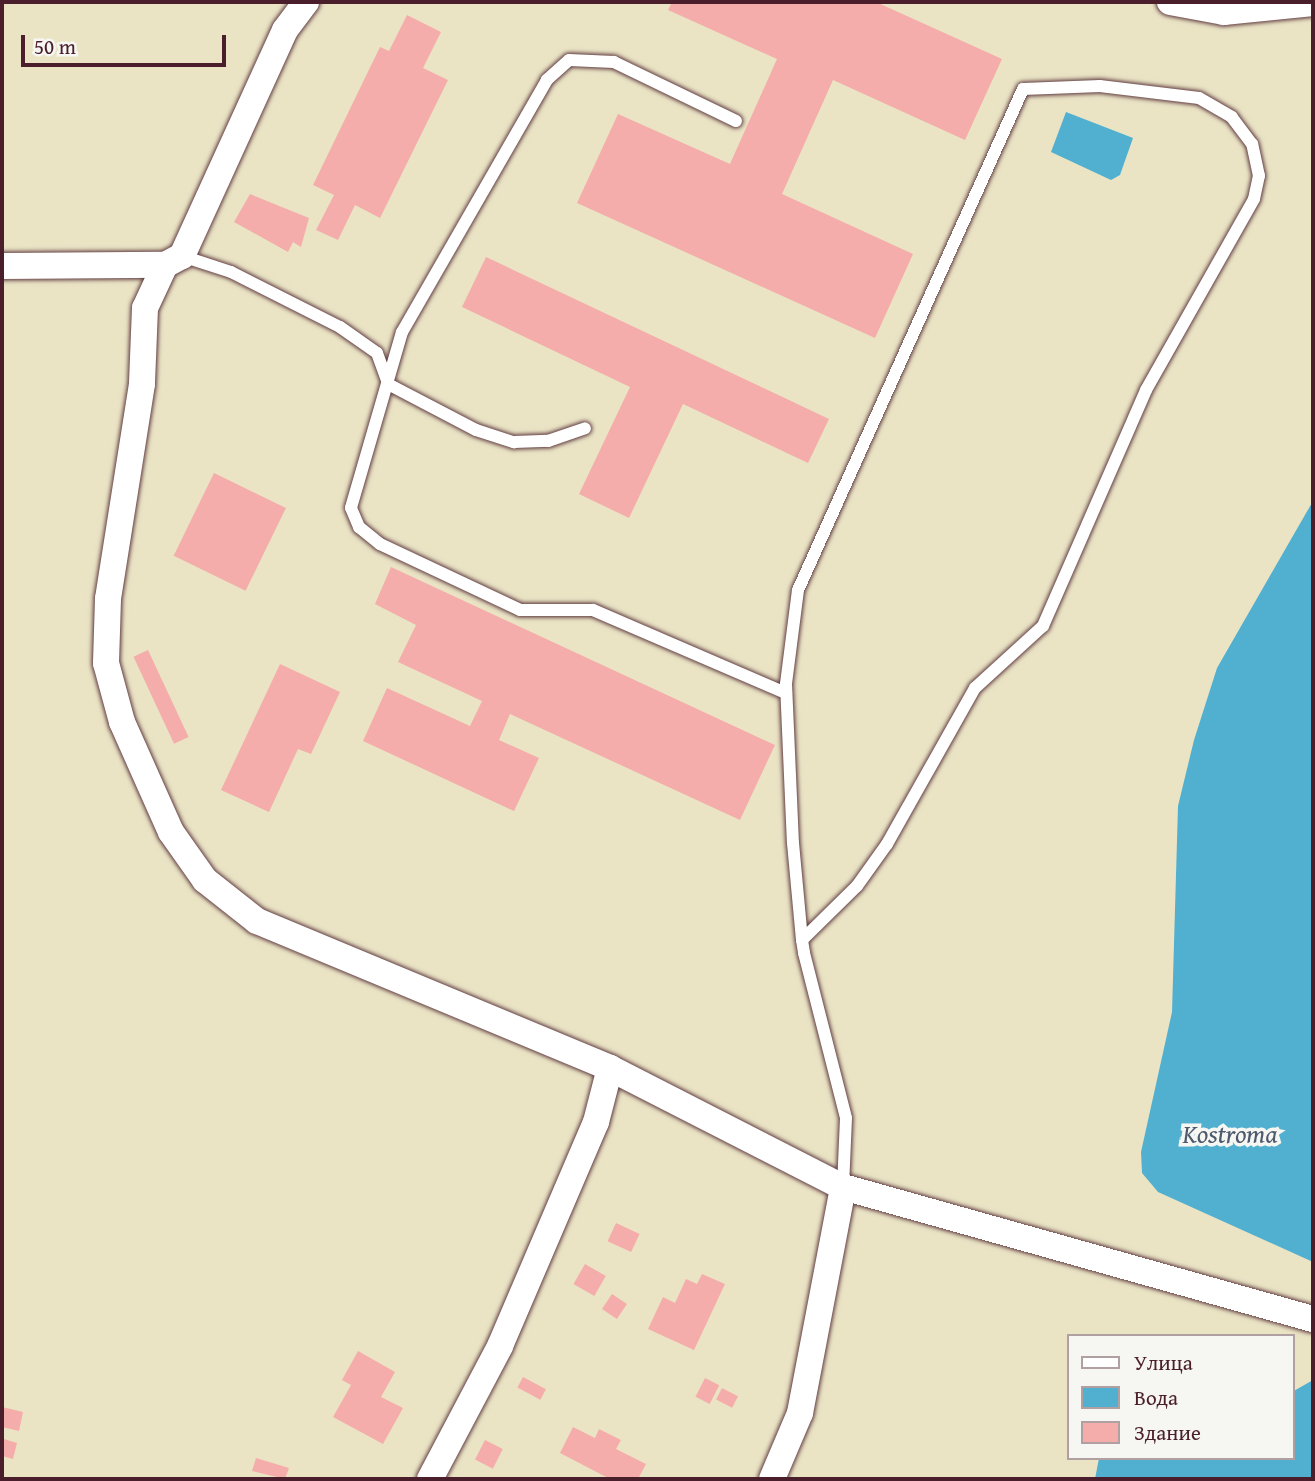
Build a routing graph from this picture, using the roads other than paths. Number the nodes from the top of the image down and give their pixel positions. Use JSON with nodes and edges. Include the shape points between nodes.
{"nodes":[{"id":1,"x":306,"y":2,"type":"edge"},
{"id":2,"x":1170,"y":2,"type":"edge"},
{"id":3,"x":1313,"y":3,"type":"edge"},
{"id":4,"x":736,"y":121,"type":"dead end"},
{"id":5,"x":173,"y":260,"type":"junction"},
{"id":6,"x":2,"y":266,"type":"edge"},
{"id":7,"x":388,"y":384,"type":"junction"},
{"id":8,"x":585,"y":428,"type":"dead end"},
{"id":9,"x":786,"y":692,"type":"junction"},
{"id":10,"x":802,"y":940,"type":"junction"},
{"id":11,"x":610,"y":1068,"type":"junction"},
{"id":12,"x":843,"y":1187,"type":"junction"},
{"id":13,"x":1306,"y":1317,"type":"edge"},
{"id":14,"x":430,"y":1479,"type":"edge"},
{"id":15,"x":772,"y":1479,"type":"edge"}],
"edges":[{"from":1,"to":5,"type":"street","via":[[285,30]]},
{"from":2,"to":3,"type":"street","via":[[1224,12]]},
{"from":4,"to":7,"type":"lane","via":[[614,62],[569,60],[547,80],[402,332]]},
{"from":5,"to":6,"type":"street"},
{"from":5,"to":7,"type":"lane","via":[[231,272],[340,327],[377,353]]},
{"from":5,"to":11,"type":"street","via":[[145,308],[142,384],[108,598],[106,663],[121,722],[171,832],[205,880],[257,920]]},
{"from":7,"to":8,"type":"lane","via":[[476,430],[514,442],[548,441]]},
{"from":7,"to":9,"type":"lane","via":[[351,508],[359,527],[380,544],[520,610],[593,610]]},
{"from":9,"to":10,"type":"lane"},
{"from":9,"to":10,"type":"lane","via":[[798,590],[1023,89],[1157,90],[1199,98],[1232,117],[1252,144],[1259,176],[1254,199],[1146,390],[1043,626],[975,688],[887,844],[857,886]]},
{"from":10,"to":12,"type":"lane","via":[[823,1049],[846,1118]]},
{"from":11,"to":12,"type":"street"},
{"from":11,"to":14,"type":"street","via":[[596,1122],[500,1346]]},
{"from":12,"to":13,"type":"street"},
{"from":12,"to":15,"type":"street","via":[[800,1413]]}]}
